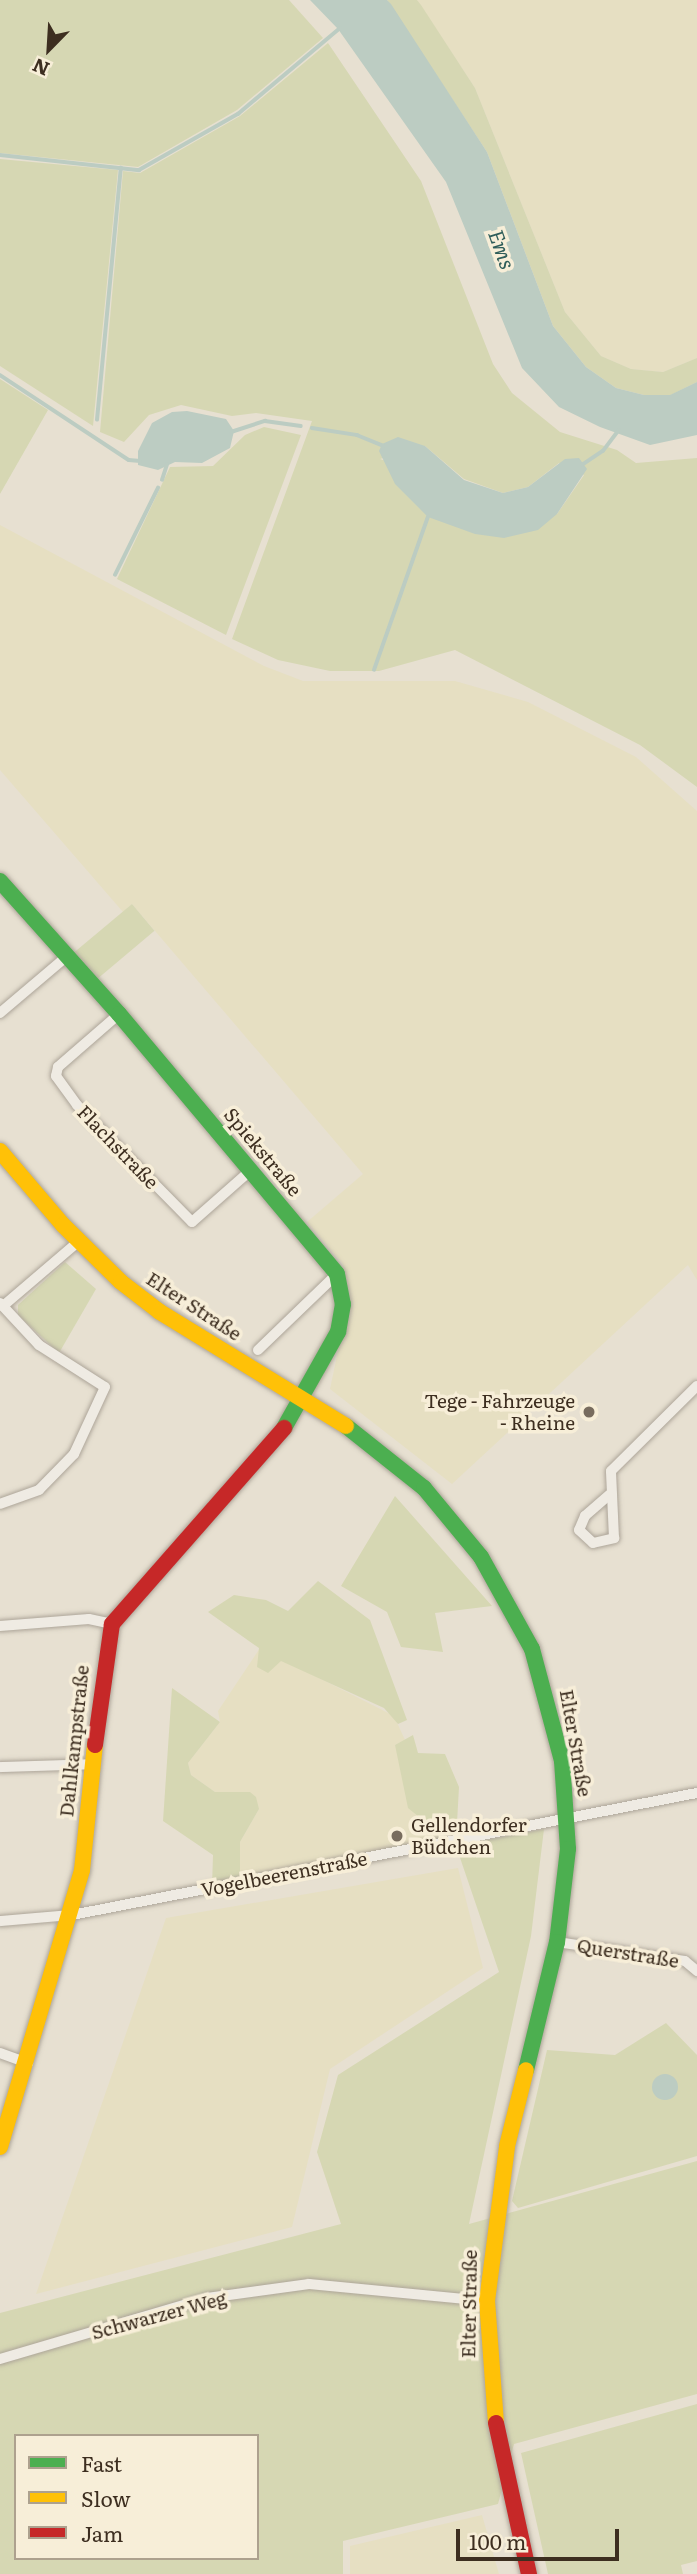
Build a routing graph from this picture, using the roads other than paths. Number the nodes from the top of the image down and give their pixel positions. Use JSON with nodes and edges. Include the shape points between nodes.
{"nodes":[{"id":1,"x":0,"y":881,"type":"edge"},
{"id":2,"x":66,"y":957,"type":"junction"},
{"id":3,"x":0,"y":1013,"type":"edge"},
{"id":4,"x":119,"y":1014,"type":"junction"},
{"id":5,"x":0,"y":1152,"type":"edge"},
{"id":6,"x":251,"y":1170,"type":"junction"},
{"id":7,"x":79,"y":1241,"type":"junction"},
{"id":8,"x":337,"y":1274,"type":"junction"},
{"id":9,"x":1,"y":1304,"type":"edge"},
{"id":10,"x":258,"y":1350,"type":"dead end"},
{"id":11,"x":697,"y":1386,"type":"edge"},
{"id":12,"x":303,"y":1399,"type":"junction"},
{"id":13,"x":609,"y":1496,"type":"dead end"},
{"id":14,"x":0,"y":1504,"type":"edge"},
{"id":15,"x":112,"y":1624,"type":"junction"},
{"id":16,"x":0,"y":1626,"type":"edge"},
{"id":17,"x":93,"y":1764,"type":"junction"},
{"id":18,"x":0,"y":1767,"type":"edge"},
{"id":19,"x":697,"y":1793,"type":"edge"},
{"id":20,"x":567,"y":1819,"type":"junction"},
{"id":21,"x":72,"y":1915,"type":"junction"},
{"id":22,"x":0,"y":1921,"type":"edge"},
{"id":23,"x":557,"y":1942,"type":"junction"},
{"id":24,"x":697,"y":1971,"type":"edge"},
{"id":25,"x":0,"y":2053,"type":"edge"},
{"id":26,"x":28,"y":2063,"type":"junction"},
{"id":27,"x":0,"y":2147,"type":"edge"},
{"id":28,"x":487,"y":2301,"type":"junction"},
{"id":29,"x":0,"y":2359,"type":"edge"},
{"id":30,"x":529,"y":2574,"type":"edge"}],
"edges":[{"from":1,"to":2,"type":"main road","name":"Spiekstraße"},
{"from":2,"to":3,"type":"street"},
{"from":2,"to":4,"type":"main road","name":"Spiekstraße"},
{"from":4,"to":6,"type":"main road","name":"Spiekstraße"},
{"from":4,"to":6,"type":"street","name":"Flachstraße","via":[[58,1067],[56,1076],[77,1105],[192,1222]]},
{"from":5,"to":7,"type":"main road","name":"Elter Straße"},
{"from":6,"to":8,"type":"main road","name":"Spiekstraße"},
{"from":7,"to":9,"type":"street"},
{"from":7,"to":12,"type":"main road","name":"Elter Straße","via":[[160,1312]]},
{"from":8,"to":10,"type":"street"},
{"from":8,"to":12,"type":"main road","via":[[343,1304],[338,1332]]},
{"from":9,"to":14,"type":"street","via":[[39,1345],[105,1387],[74,1454],[39,1490]]},
{"from":11,"to":13,"type":"street","via":[[611,1471]]},
{"from":12,"to":15,"type":"main road","via":[[281,1433]]},
{"from":12,"to":20,"type":"main road","name":"Elter Straße","via":[[387,1454],[424,1488],[500,1586],[543,1680],[562,1761]]},
{"from":15,"to":16,"type":"street","via":[[89,1619]]},
{"from":15,"to":17,"type":"main road","name":"Dahlkampstraße"},
{"from":17,"to":18,"type":"street"},
{"from":17,"to":21,"type":"main road","name":"Dahlkampstraße","via":[[82,1870]]},
{"from":19,"to":20,"type":"street","name":"Vogelbeerenstraße"},
{"from":20,"to":21,"type":"street","name":"Vogelbeerenstraße"},
{"from":20,"to":23,"type":"main road","name":"Elter Straße"},
{"from":21,"to":22,"type":"street","name":"Vogelbeerenstraße"},
{"from":21,"to":26,"type":"main road","name":"Dahlkampstraße"},
{"from":23,"to":24,"type":"street","name":"Querstraße","via":[[685,1961]]},
{"from":23,"to":28,"type":"main road","name":"Elter Straße","via":[[507,2146]]},
{"from":25,"to":26,"type":"street"},
{"from":26,"to":27,"type":"main road","name":"Dahlkampstraße"},
{"from":28,"to":29,"type":"street","name":"Schwarzer Weg","via":[[309,2284],[207,2298]]},
{"from":28,"to":30,"type":"main road","name":"Elter Straße","via":[[491,2403]]}]}
